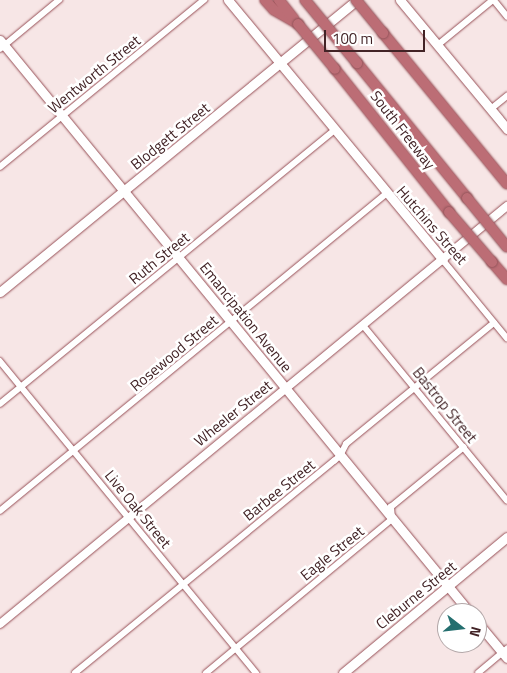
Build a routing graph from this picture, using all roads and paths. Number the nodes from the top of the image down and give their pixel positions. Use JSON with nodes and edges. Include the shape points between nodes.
{"nodes":[{"id":1,"x":59,"y":0,"type":"edge"},
{"id":2,"x":204,"y":0,"type":"edge"},
{"id":3,"x":228,"y":0,"type":"edge"},
{"id":4,"x":265,"y":0,"type":"edge"},
{"id":5,"x":305,"y":0,"type":"edge"},
{"id":6,"x":357,"y":0,"type":"edge"},
{"id":7,"x":400,"y":0,"type":"edge"},
{"id":8,"x":494,"y":0,"type":"edge"},
{"id":9,"x":278,"y":4,"type":"edge"},
{"id":10,"x":507,"y":16,"type":"edge"},
{"id":11,"x":2,"y":44,"type":"edge"},
{"id":12,"x":438,"y":45,"type":"junction"},
{"id":13,"x":280,"y":65,"type":"junction"},
{"id":14,"x":507,"y":96,"type":"edge"},
{"id":15,"x":491,"y":110,"type":"junction"},
{"id":16,"x":62,"y":116,"type":"junction"},
{"id":17,"x":507,"y":129,"type":"edge"},
{"id":18,"x":334,"y":131,"type":"junction"},
{"id":19,"x":0,"y":167,"type":"edge"},
{"id":20,"x":507,"y":184,"type":"edge"},
{"id":21,"x":124,"y":191,"type":"junction"},
{"id":22,"x":386,"y":194,"type":"junction"},
{"id":23,"x":507,"y":206,"type":"edge"},
{"id":24,"x":507,"y":247,"type":"edge"},
{"id":25,"x":179,"y":257,"type":"junction"},
{"id":26,"x":443,"y":260,"type":"junction"},
{"id":27,"x":507,"y":279,"type":"edge"},
{"id":28,"x":0,"y":292,"type":"edge"},
{"id":29,"x":231,"y":322,"type":"junction"},
{"id":30,"x":494,"y":323,"type":"junction"},
{"id":31,"x":363,"y":325,"type":"junction"},
{"id":32,"x":507,"y":338,"type":"edge"},
{"id":33,"x":0,"y":361,"type":"edge"},
{"id":34,"x":21,"y":387,"type":"junction"},
{"id":35,"x":286,"y":388,"type":"junction"},
{"id":36,"x":416,"y":388,"type":"junction"},
{"id":37,"x":0,"y":404,"type":"edge"},
{"id":38,"x":464,"y":447,"type":"junction"},
{"id":39,"x":74,"y":451,"type":"junction"},
{"id":40,"x":340,"y":456,"type":"junction"},
{"id":41,"x":507,"y":500,"type":"edge"},
{"id":42,"x":0,"y":511,"type":"edge"},
{"id":43,"x":128,"y":517,"type":"junction"},
{"id":44,"x":392,"y":519,"type":"junction"},
{"id":45,"x":507,"y":537,"type":"edge"},
{"id":46,"x":183,"y":584,"type":"junction"},
{"id":47,"x":448,"y":587,"type":"junction"},
{"id":48,"x":462,"y":603,"type":"edge"},
{"id":49,"x":0,"y":624,"type":"edge"},
{"id":50,"x":487,"y":633,"type":"edge"},
{"id":51,"x":236,"y":648,"type":"junction"},
{"id":52,"x":506,"y":653,"type":"edge"},
{"id":53,"x":75,"y":673,"type":"edge"},
{"id":54,"x":206,"y":673,"type":"edge"},
{"id":55,"x":256,"y":673,"type":"edge"},
{"id":56,"x":343,"y":673,"type":"edge"},
{"id":57,"x":478,"y":673,"type":"edge"}],
"edges":[{"from":1,"to":11,"type":"street"},
{"from":2,"to":16,"type":"street","name":"Wentworth Street"},
{"from":3,"to":13,"type":"main road","name":"Hutchins Street"},
{"from":4,"to":9,"type":"highway","name":"South Freeway"},
{"from":5,"to":24,"type":"highway","bridge":true},
{"from":6,"to":13,"type":"main road","name":"Blodgett Street"},
{"from":6,"to":20,"type":"highway","bridge":true},
{"from":7,"to":12,"type":"main road"},
{"from":8,"to":10,"type":"street"},
{"from":8,"to":12,"type":"street"},
{"from":9,"to":27,"type":"highway","name":"South Freeway","bridge":true,"via":[[336,69],[449,212]]},
{"from":11,"to":16,"type":"main road","name":"Emancipation Avenue"},
{"from":12,"to":15,"type":"main road"},
{"from":13,"to":18,"type":"main road","name":"Hutchins Street"},
{"from":13,"to":21,"type":"main road","name":"Blodgett Street"},
{"from":14,"to":15,"type":"street"},
{"from":15,"to":17,"type":"main road"},
{"from":16,"to":19,"type":"street","name":"Wentworth Street"},
{"from":16,"to":21,"type":"main road","name":"Emancipation Avenue"},
{"from":18,"to":22,"type":"main road","name":"Hutchins Street"},
{"from":18,"to":25,"type":"street","name":"Ruth Street"},
{"from":21,"to":25,"type":"main road","name":"Emancipation Avenue"},
{"from":21,"to":28,"type":"main road","name":"Blodgett Street"},
{"from":22,"to":26,"type":"main road","name":"Hutchins Street"},
{"from":22,"to":29,"type":"street","name":"Rosewood Street"},
{"from":23,"to":26,"type":"street","name":"Wheeler Street"},
{"from":25,"to":29,"type":"main road","name":"Emancipation Avenue"},
{"from":25,"to":34,"type":"street","name":"Ruth Street"},
{"from":26,"to":30,"type":"street","name":"Hutchins Street"},
{"from":26,"to":31,"type":"street","name":"Wheeler Street"},
{"from":29,"to":35,"type":"main road","name":"Emancipation Avenue"},
{"from":29,"to":39,"type":"street","name":"Rosewood Street"},
{"from":30,"to":32,"type":"street","name":"Hutchins Street"},
{"from":30,"to":36,"type":"street","name":"Barbee Street"},
{"from":31,"to":35,"type":"street","name":"Wheeler Street"},
{"from":31,"to":36,"type":"street","name":"Bastrop Street"},
{"from":33,"to":34,"type":"street","name":"Live Oak Street"},
{"from":34,"to":37,"type":"street","name":"Ruth Street"},
{"from":34,"to":39,"type":"street","name":"Live Oak Street"},
{"from":35,"to":40,"type":"main road","name":"Emancipation Avenue"},
{"from":35,"to":43,"type":"street","name":"Wheeler Street"},
{"from":36,"to":38,"type":"street","name":"Bastrop Street"},
{"from":36,"to":40,"type":"street","name":"Barbee Street","via":[[346,444]]},
{"from":38,"to":41,"type":"street","name":"Bastrop Street"},
{"from":38,"to":44,"type":"street","name":"Eagle Street","via":[[391,507]]},
{"from":39,"to":42,"type":"street","name":"Rosewood Street"},
{"from":39,"to":43,"type":"street","name":"Live Oak Street"},
{"from":40,"to":44,"type":"main road","name":"Emancipation Avenue"},
{"from":40,"to":46,"type":"street","name":"Barbee Street"},
{"from":43,"to":46,"type":"street","name":"Live Oak Street"},
{"from":43,"to":49,"type":"street","name":"Wheeler Street"},
{"from":44,"to":47,"type":"main road","name":"Emancipation Avenue"},
{"from":44,"to":51,"type":"street","name":"Eagle Street"},
{"from":45,"to":47,"type":"main road","name":"Cleburne Street"},
{"from":46,"to":51,"type":"street","name":"Live Oak Street"},
{"from":46,"to":53,"type":"street","name":"Barbee Street"},
{"from":47,"to":48,"type":"main road","name":"Emancipation Avenue"},
{"from":47,"to":56,"type":"main road","name":"Cleburne Street"},
{"from":50,"to":52,"type":"main road"},
{"from":51,"to":54,"type":"street","name":"Eagle Street"},
{"from":51,"to":55,"type":"street","name":"Live Oak Street"},
{"from":52,"to":57,"type":"street"}]}
